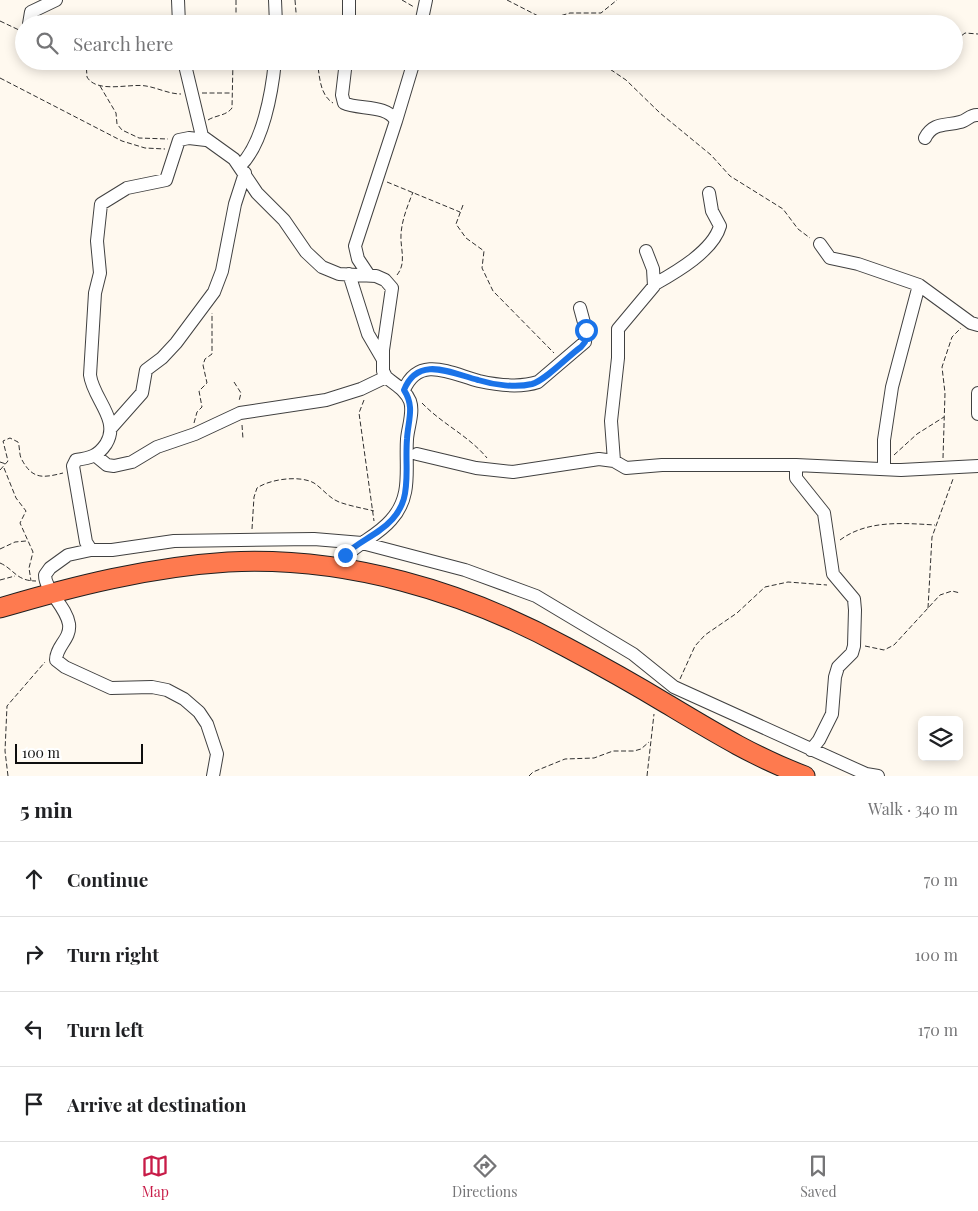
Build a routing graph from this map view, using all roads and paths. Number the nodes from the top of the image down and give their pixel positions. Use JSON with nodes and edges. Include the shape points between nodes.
{"nodes":[{"id":1,"x":56,"y":0,"type":"edge"},
{"id":2,"x":178,"y":0,"type":"edge"},
{"id":3,"x":236,"y":0,"type":"edge"},
{"id":4,"x":275,"y":0,"type":"edge"},
{"id":5,"x":295,"y":0,"type":"edge"},
{"id":6,"x":349,"y":0,"type":"edge"},
{"id":7,"x":402,"y":0,"type":"edge"},
{"id":8,"x":426,"y":0,"type":"edge"},
{"id":9,"x":507,"y":0,"type":"edge"},
{"id":10,"x":617,"y":0,"type":"edge"},
{"id":11,"x":29,"y":15,"type":"edge"},
{"id":12,"x":179,"y":15,"type":"edge"},
{"id":13,"x":236,"y":15,"type":"edge"},
{"id":14,"x":276,"y":15,"type":"edge"},
{"id":15,"x":296,"y":15,"type":"edge"},
{"id":16,"x":349,"y":15,"type":"edge"},
{"id":17,"x":418,"y":15,"type":"edge"},
{"id":18,"x":423,"y":15,"type":"edge"},
{"id":19,"x":537,"y":15,"type":"edge"},
{"id":20,"x":564,"y":15,"type":"edge"},
{"id":21,"x":0,"y":21,"type":"edge"},
{"id":22,"x":15,"y":28,"type":"edge"},
{"id":23,"x":978,"y":34,"type":"edge"},
{"id":24,"x":963,"y":35,"type":"edge"},
{"id":25,"x":87,"y":70,"type":"edge"},
{"id":26,"x":186,"y":70,"type":"edge"},
{"id":27,"x":232,"y":70,"type":"edge"},
{"id":28,"x":273,"y":70,"type":"edge"},
{"id":29,"x":319,"y":70,"type":"edge"},
{"id":30,"x":345,"y":70,"type":"edge"},
{"id":31,"x":411,"y":70,"type":"edge"},
{"id":32,"x":611,"y":70,"type":"edge"},
{"id":33,"x":0,"y":78,"type":"edge"},
{"id":34,"x":100,"y":85,"type":"junction"},
{"id":35,"x":231,"y":92,"type":"junction"},
{"id":36,"x":190,"y":93,"type":"junction"},
{"id":37,"x":344,"y":103,"type":"junction"},
{"id":38,"x":978,"y":115,"type":"edge"},
{"id":39,"x":396,"y":121,"type":"junction"},
{"id":40,"x":198,"y":128,"type":"junction"},
{"id":41,"x":924,"y":138,"type":"dead end"},
{"id":42,"x":206,"y":140,"type":"junction"},
{"id":43,"x":176,"y":145,"type":"junction"},
{"id":44,"x":242,"y":169,"type":"junction"},
{"id":45,"x":377,"y":178,"type":"junction"},
{"id":46,"x":413,"y":192,"type":"junction"},
{"id":47,"x":708,"y":193,"type":"dead end"},
{"id":48,"x":463,"y":205,"type":"dead end"},
{"id":49,"x":460,"y":212,"type":"junction"},
{"id":50,"x":820,"y":244,"type":"joint"},
{"id":51,"x":646,"y":251,"type":"dead end"},
{"id":52,"x":349,"y":274,"type":"junction"},
{"id":53,"x":368,"y":274,"type":"junction"},
{"id":54,"x":390,"y":284,"type":"junction"},
{"id":55,"x":655,"y":284,"type":"junction"},
{"id":56,"x":919,"y":285,"type":"junction"},
{"id":57,"x":214,"y":292,"type":"junction"},
{"id":58,"x":580,"y":308,"type":"dead end"},
{"id":59,"x":974,"y":324,"type":"edge"},
{"id":60,"x":382,"y":358,"type":"junction"},
{"id":61,"x":556,"y":366,"type":"junction"},
{"id":62,"x":384,"y":380,"type":"junction"},
{"id":63,"x":234,"y":382,"type":"dead end"},
{"id":64,"x":406,"y":388,"type":"junction"},
{"id":65,"x":978,"y":393,"type":"edge"},
{"id":66,"x":240,"y":413,"type":"junction"},
{"id":67,"x":978,"y":414,"type":"edge"},
{"id":68,"x":944,"y":417,"type":"junction"},
{"id":69,"x":111,"y":428,"type":"junction"},
{"id":70,"x":195,"y":434,"type":"junction"},
{"id":71,"x":243,"y":439,"type":"dead end"},
{"id":72,"x":96,"y":456,"type":"junction"},
{"id":73,"x":413,"y":458,"type":"junction"},
{"id":74,"x":614,"y":461,"type":"junction"},
{"id":75,"x":0,"y":462,"type":"edge"},
{"id":76,"x":6,"y":464,"type":"junction"},
{"id":77,"x":796,"y":465,"type":"junction"},
{"id":78,"x":884,"y":466,"type":"junction"},
{"id":79,"x":978,"y":466,"type":"edge"},
{"id":80,"x":3,"y":467,"type":"junction"},
{"id":81,"x":943,"y":468,"type":"junction"},
{"id":82,"x":956,"y":468,"type":"junction"},
{"id":83,"x":0,"y":470,"type":"edge"},
{"id":84,"x":74,"y":471,"type":"junction"},
{"id":85,"x":497,"y":471,"type":"junction"},
{"id":86,"x":374,"y":511,"type":"junction"},
{"id":87,"x":935,"y":525,"type":"junction"},
{"id":88,"x":367,"y":539,"type":"junction"},
{"id":89,"x":251,"y":540,"type":"junction"},
{"id":90,"x":27,"y":541,"type":"junction"},
{"id":91,"x":0,"y":549,"type":"edge"},
{"id":92,"x":91,"y":550,"type":"junction"},
{"id":93,"x":829,"y":551,"type":"junction"},
{"id":94,"x":0,"y":563,"type":"edge"},
{"id":95,"x":337,"y":568,"type":"junction"},
{"id":96,"x":15,"y":576,"type":"junction"},
{"id":97,"x":0,"y":580,"type":"edge"},
{"id":98,"x":31,"y":581,"type":"junction"},
{"id":99,"x":839,"y":581,"type":"junction"},
{"id":100,"x":49,"y":586,"type":"junction"},
{"id":101,"x":960,"y":593,"type":"dead end"},
{"id":102,"x":0,"y":608,"type":"edge"},
{"id":103,"x":928,"y":608,"type":"junction"},
{"id":104,"x":854,"y":646,"type":"junction"},
{"id":105,"x":56,"y":655,"type":"junction"},
{"id":106,"x":674,"y":688,"type":"junction"},
{"id":107,"x":658,"y":699,"type":"junction"},
{"id":108,"x":649,"y":742,"type":"junction"},
{"id":109,"x":810,"y":750,"type":"junction"},
{"id":110,"x":8,"y":776,"type":"edge"},
{"id":111,"x":214,"y":776,"type":"edge"},
{"id":112,"x":529,"y":776,"type":"edge"},
{"id":113,"x":647,"y":776,"type":"edge"},
{"id":114,"x":804,"y":776,"type":"edge"},
{"id":115,"x":878,"y":776,"type":"edge"}],
"edges":[{"from":1,"to":11,"type":"street"},
{"from":2,"to":12,"type":"street"},
{"from":3,"to":13,"type":"path"},
{"from":4,"to":14,"type":"street"},
{"from":5,"to":15,"type":"path"},
{"from":6,"to":16,"type":"street"},
{"from":7,"to":17,"type":"path"},
{"from":8,"to":18,"type":"street"},
{"from":9,"to":19,"type":"path"},
{"from":10,"to":20,"type":"path","via":[[601,13]]},
{"from":21,"to":22,"type":"path"},
{"from":23,"to":24,"type":"path"},
{"from":25,"to":34,"type":"path","via":[[88,79]]},
{"from":26,"to":36,"type":"street"},
{"from":27,"to":35,"type":"path"},
{"from":28,"to":44,"type":"street","via":[[258,137]]},
{"from":29,"to":37,"type":"path","via":[[325,96],[333,103]]},
{"from":30,"to":37,"type":"street"},
{"from":31,"to":39,"type":"street"},
{"from":32,"to":50,"type":"path","via":[[702,147],[730,176],[783,209],[798,229]]},
{"from":33,"to":43,"type":"path","via":[[122,141],[145,148]]},
{"from":34,"to":36,"type":"path","via":[[140,86]]},
{"from":34,"to":43,"type":"path","via":[[122,130]]},
{"from":35,"to":36,"type":"path"},
{"from":35,"to":40,"type":"path","via":[[229,111],[214,116]]},
{"from":36,"to":40,"type":"street"},
{"from":37,"to":39,"type":"street","via":[[383,112]]},
{"from":38,"to":41,"type":"street","via":[[937,126]]},
{"from":39,"to":45,"type":"street"},
{"from":40,"to":42,"type":"street"},
{"from":42,"to":43,"type":"street","via":[[189,138]]},
{"from":42,"to":44,"type":"street","via":[[227,152]]},
{"from":43,"to":69,"type":"street","via":[[166,180],[127,188],[106,199],[100,207],[97,241],[100,273],[95,293],[90,375],[92,387]]},
{"from":44,"to":52,"type":"street","via":[[257,193],[284,220],[313,259],[331,272]]},
{"from":44,"to":57,"type":"street","via":[[222,271]]},
{"from":45,"to":46,"type":"path"},
{"from":45,"to":53,"type":"street","via":[[355,246],[358,260]]},
{"from":46,"to":49,"type":"path"},
{"from":46,"to":54,"type":"path","via":[[401,233],[402,267]]},
{"from":47,"to":55,"type":"street","via":[[720,226],[718,234],[691,262]]},
{"from":48,"to":49,"type":"path"},
{"from":49,"to":61,"type":"path","via":[[457,228],[484,251],[482,268],[493,291],[550,347]]},
{"from":50,"to":56,"type":"street","via":[[830,258]]},
{"from":51,"to":55,"type":"street"},
{"from":52,"to":53,"type":"street"},
{"from":52,"to":60,"type":"street","via":[[368,334]]},
{"from":53,"to":54,"type":"street"},
{"from":54,"to":60,"type":"street","via":[[392,296]]},
{"from":55,"to":74,"type":"street","via":[[618,329],[611,421]]},
{"from":56,"to":59,"type":"street"},
{"from":56,"to":78,"type":"street","via":[[892,387],[884,440]]},
{"from":57,"to":69,"type":"street","via":[[176,343],[146,370],[142,393]]},
{"from":57,"to":70,"type":"path","via":[[212,354],[203,365],[207,383],[199,391],[202,407],[196,415]]},
{"from":58,"to":61,"type":"street","via":[[586,330],[585,342]]},
{"from":59,"to":68,"type":"path","via":[[952,337],[943,365]]},
{"from":60,"to":62,"type":"street"},
{"from":61,"to":64,"type":"street","via":[[544,378],[530,385],[490,383],[453,372],[428,369],[415,373]]},
{"from":62,"to":64,"type":"street"},
{"from":62,"to":66,"type":"street","via":[[326,400]]},
{"from":62,"to":86,"type":"path","via":[[362,403],[359,413]]},
{"from":63,"to":66,"type":"path","via":[[241,393]]},
{"from":64,"to":73,"type":"street","via":[[411,403],[409,424]]},
{"from":64,"to":85,"type":"path","via":[[437,418],[476,445]]},
{"from":65,"to":67,"type":"street"},
{"from":66,"to":70,"type":"street"},
{"from":66,"to":71,"type":"path"},
{"from":68,"to":78,"type":"path","via":[[917,434]]},
{"from":68,"to":81,"type":"path"},
{"from":69,"to":72,"type":"street","via":[[108,441]]},
{"from":70,"to":72,"type":"street","via":[[157,446],[125,464],[107,466]]},
{"from":72,"to":84,"type":"street","via":[[76,460]]},
{"from":73,"to":85,"type":"street"},
{"from":73,"to":88,"type":"street","via":[[398,511]]},
{"from":74,"to":77,"type":"street","via":[[626,468]]},
{"from":74,"to":85,"type":"street","via":[[590,460],[522,472]]},
{"from":75,"to":76,"type":"path"},
{"from":76,"to":80,"type":"path"},
{"from":76,"to":84,"type":"path","via":[[8,458],[3,441],[10,438],[18,442],[21,458],[40,477]]},
{"from":77,"to":78,"type":"street"},
{"from":77,"to":93,"type":"street","via":[[796,478],[824,514]]},
{"from":78,"to":81,"type":"street"},
{"from":79,"to":82,"type":"street"},
{"from":80,"to":83,"type":"path"},
{"from":80,"to":90,"type":"path","via":[[16,498],[26,510],[20,524]]},
{"from":81,"to":82,"type":"street"},
{"from":82,"to":87,"type":"path"},
{"from":84,"to":92,"type":"street","via":[[86,542]]},
{"from":86,"to":88,"type":"path"},
{"from":86,"to":89,"type":"path","via":[[341,503],[302,479],[270,482],[257,488],[254,497]]},
{"from":87,"to":93,"type":"path","via":[[884,523],[850,534]]},
{"from":87,"to":103,"type":"path"},
{"from":88,"to":89,"type":"street"},
{"from":88,"to":95,"type":"street","via":[[348,552]]},
{"from":88,"to":106,"type":"street","via":[[536,596],[632,654]]},
{"from":89,"to":92,"type":"street","via":[[174,540],[112,550]]},
{"from":90,"to":91,"type":"path"},
{"from":90,"to":98,"type":"path","via":[[33,552],[29,568]]},
{"from":92,"to":100,"type":"street","via":[[65,556],[50,568],[45,575]]},
{"from":93,"to":99,"type":"street","via":[[833,574]]},
{"from":94,"to":96,"type":"path"},
{"from":95,"to":100,"type":"highway","via":[[228,562]]},
{"from":95,"to":107,"type":"highway","via":[[422,587],[493,611],[564,646]]},
{"from":96,"to":97,"type":"path"},
{"from":96,"to":98,"type":"path"},
{"from":98,"to":100,"type":"path"},
{"from":99,"to":104,"type":"street","via":[[854,599]]},
{"from":99,"to":106,"type":"path","via":[[828,585],[788,582],[765,587],[695,646],[685,673]]},
{"from":100,"to":102,"type":"highway"},
{"from":100,"to":105,"type":"street","via":[[66,614],[69,630]]},
{"from":101,"to":103,"type":"path","via":[[944,593]]},
{"from":103,"to":104,"type":"path","via":[[894,645],[884,650]]},
{"from":104,"to":109,"type":"street","via":[[852,653],[838,667],[832,714],[820,740]]},
{"from":105,"to":110,"type":"path","via":[[47,660],[8,706],[5,751]]},
{"from":105,"to":111,"type":"street","via":[[59,663],[110,688],[159,688],[190,703],[207,724],[214,744],[217,754]]},
{"from":106,"to":109,"type":"street"},
{"from":107,"to":108,"type":"path"},
{"from":107,"to":114,"type":"highway","via":[[753,754]]},
{"from":108,"to":112,"type":"path","via":[[634,751],[565,759]]},
{"from":108,"to":113,"type":"path"},
{"from":109,"to":115,"type":"street"}]}
